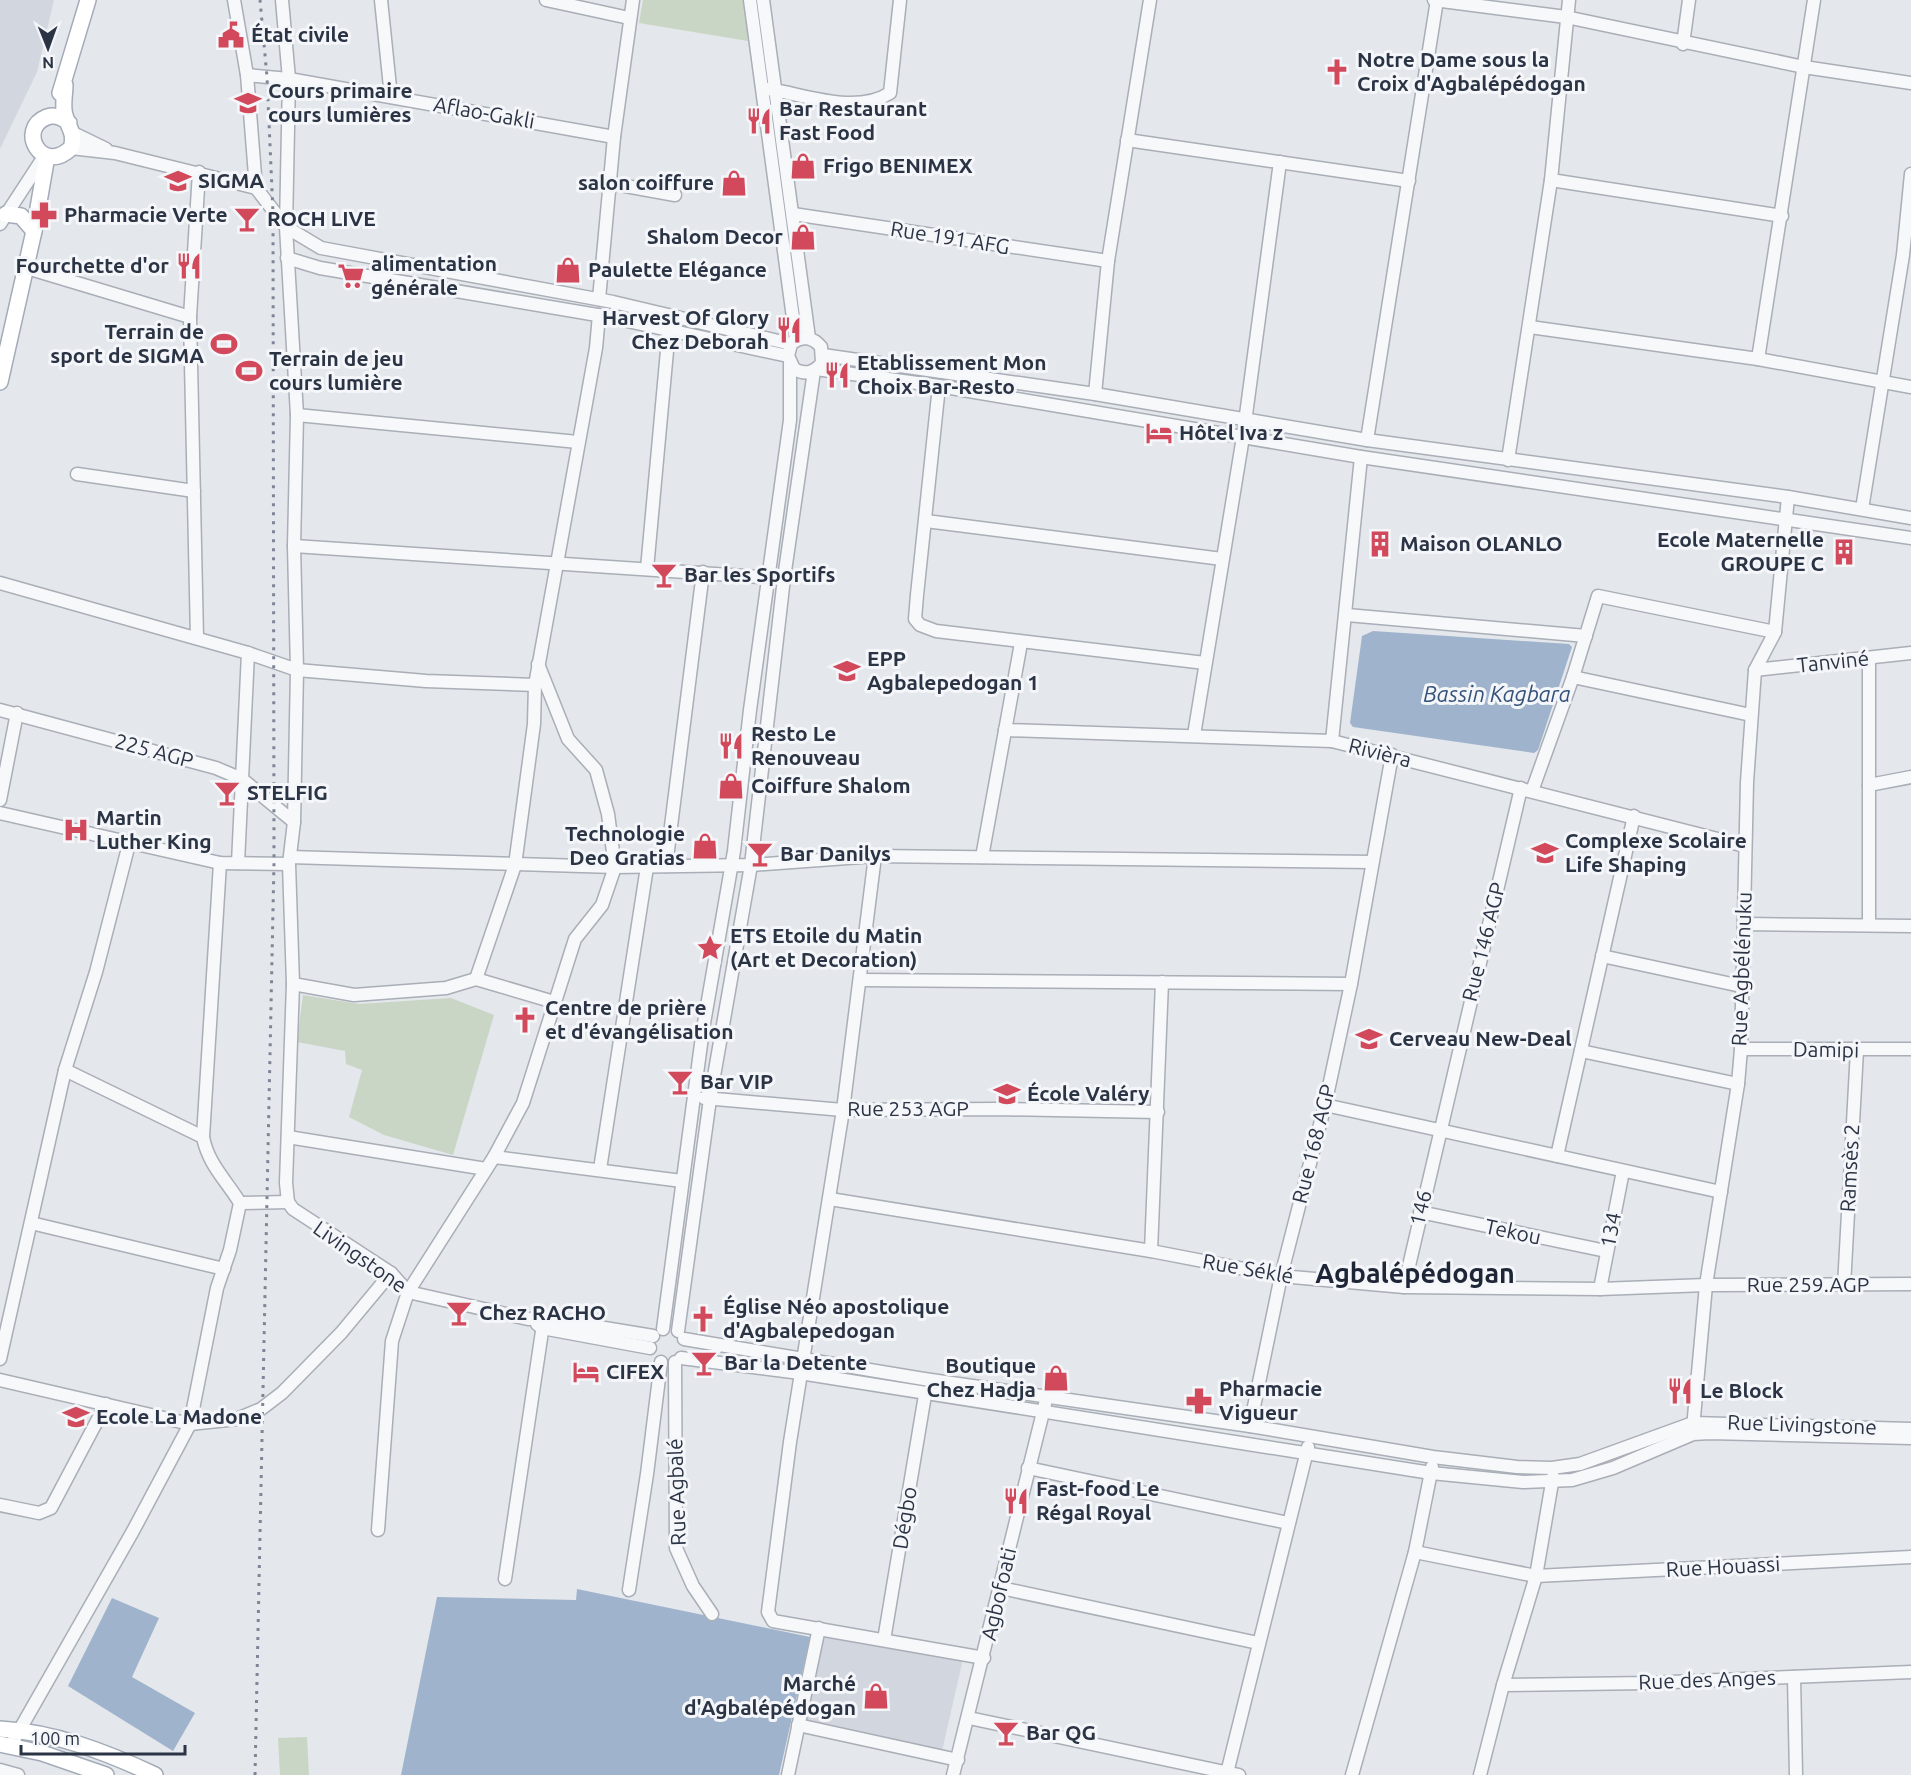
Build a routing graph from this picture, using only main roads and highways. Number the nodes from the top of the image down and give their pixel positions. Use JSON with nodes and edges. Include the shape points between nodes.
{"nodes":[{"id":1,"x":88,"y":0,"type":"edge"},
{"id":2,"x":64,"y":85,"type":"junction"},
{"id":3,"x":47,"y":117,"type":"junction"},
{"id":4,"x":57,"y":146,"type":"junction"},
{"id":5,"x":3,"y":219,"type":"edge"},
{"id":6,"x":36,"y":224,"type":"junction"},
{"id":7,"x":0,"y":382,"type":"edge"},
{"id":8,"x":0,"y":1729,"type":"edge"},
{"id":9,"x":5,"y":1744,"type":"edge"},
{"id":10,"x":128,"y":1769,"type":"edge"},
{"id":11,"x":106,"y":1775,"type":"edge"},
{"id":12,"x":155,"y":1775,"type":"edge"}],
"edges":[{"from":1,"to":2,"type":"main road"},
{"from":2,"to":3,"type":"main road"},
{"from":2,"to":4,"type":"main road","via":[[65,115]]},
{"from":3,"to":4,"type":"main road","via":[[62,118]]},
{"from":3,"to":4,"type":"main road","via":[[39,122],[33,139]]},
{"from":4,"to":6,"type":"main road"},
{"from":5,"to":6,"type":"main road","via":[[21,216]]},
{"from":6,"to":7,"type":"main road"},
{"from":8,"to":10,"type":"main road","via":[[77,1743]]},
{"from":9,"to":11,"type":"main road"},
{"from":10,"to":12,"type":"main road"}]}
